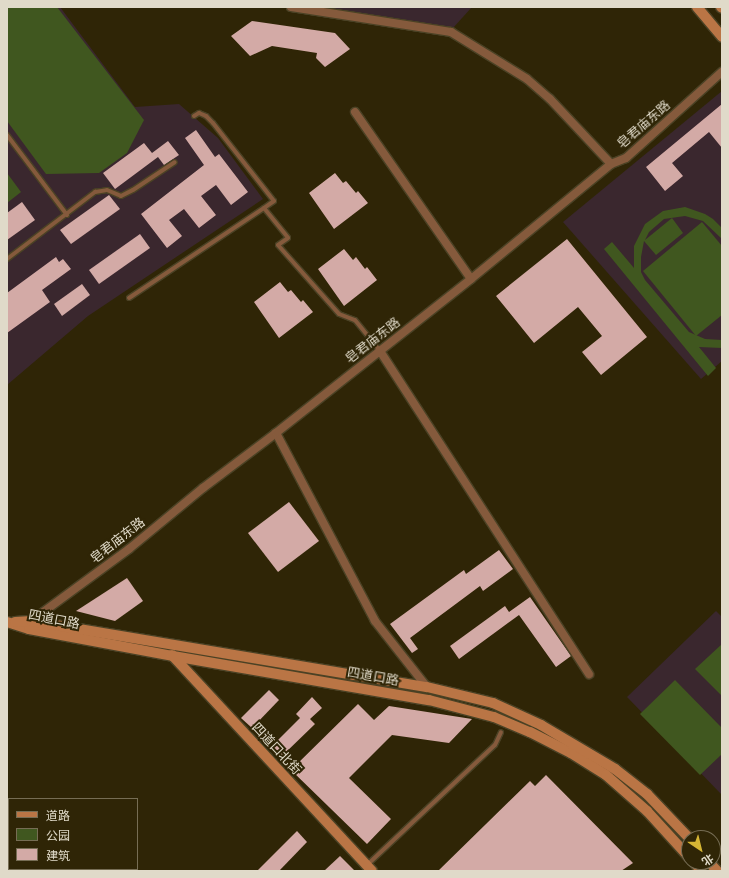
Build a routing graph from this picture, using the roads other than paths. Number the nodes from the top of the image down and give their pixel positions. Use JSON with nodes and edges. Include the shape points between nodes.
{"nodes":[{"id":1,"x":291,"y":7,"type":"edge"},
{"id":2,"x":697,"y":7,"type":"edge"},
{"id":3,"x":722,"y":37,"type":"edge"},
{"id":4,"x":722,"y":72,"type":"edge"},
{"id":5,"x":354,"y":112,"type":"dead end"},
{"id":6,"x":194,"y":116,"type":"dead end"},
{"id":7,"x":7,"y":135,"type":"edge"},
{"id":8,"x":174,"y":162,"type":"dead end"},
{"id":9,"x":611,"y":164,"type":"junction"},
{"id":10,"x":264,"y":208,"type":"junction"},
{"id":11,"x":67,"y":215,"type":"junction"},
{"id":12,"x":7,"y":259,"type":"edge"},
{"id":13,"x":471,"y":279,"type":"junction"},
{"id":14,"x":129,"y":298,"type":"dead end"},
{"id":15,"x":380,"y":350,"type":"junction"},
{"id":16,"x":276,"y":433,"type":"junction"},
{"id":17,"x":31,"y":621,"type":"junction"},
{"id":18,"x":7,"y":622,"type":"edge"},
{"id":19,"x":162,"y":644,"type":"junction"},
{"id":20,"x":173,"y":656,"type":"junction"},
{"id":21,"x":589,"y":674,"type":"dead end"},
{"id":22,"x":427,"y":687,"type":"junction"},
{"id":23,"x":502,"y":732,"type":"dead end"},
{"id":24,"x":682,"y":830,"type":"edge"},
{"id":25,"x":681,"y":848,"type":"edge"},
{"id":26,"x":369,"y":868,"type":"edge"}],
"edges":[{"from":1,"to":9,"type":"street","via":[[451,32],[527,79]]},
{"from":2,"to":3,"type":"street"},
{"from":4,"to":9,"type":"street","name":"皂君庙东路","via":[[626,158]]},
{"from":5,"to":13,"type":"street"},
{"from":6,"to":10,"type":"lane","via":[[199,113],[214,123],[274,201]]},
{"from":7,"to":11,"type":"lane"},
{"from":8,"to":11,"type":"lane","via":[[121,196],[108,190],[95,192]]},
{"from":9,"to":13,"type":"street","name":"皂君庙东路"},
{"from":10,"to":14,"type":"lane"},
{"from":10,"to":15,"type":"lane","via":[[288,238],[278,245],[339,314],[355,320]]},
{"from":11,"to":12,"type":"lane"},
{"from":13,"to":15,"type":"street","name":"皂君庙东路"},
{"from":15,"to":16,"type":"street","name":"皂君庙东路"},
{"from":15,"to":21,"type":"street"},
{"from":16,"to":17,"type":"street","name":"皂君庙东路","via":[[203,488],[129,549]]},
{"from":16,"to":22,"type":"street","via":[[375,621]]},
{"from":17,"to":18,"type":"street","name":"四道口路"},
{"from":17,"to":19,"type":"street","name":"四道口路"},
{"from":18,"to":20,"type":"street","name":"四道口路","via":[[29,629]]},
{"from":19,"to":20,"type":"street","name":"四道口北街"},
{"from":19,"to":22,"type":"street","name":"四道口路"},
{"from":20,"to":25,"type":"street","name":"四道口路","via":[[429,700],[508,722],[571,753],[610,779],[656,820]]},
{"from":20,"to":26,"type":"street","name":"四道口北街"},
{"from":22,"to":24,"type":"street","name":"四道口路","via":[[492,703],[541,725],[615,769]]},
{"from":23,"to":26,"type":"lane","via":[[495,745]]}]}
